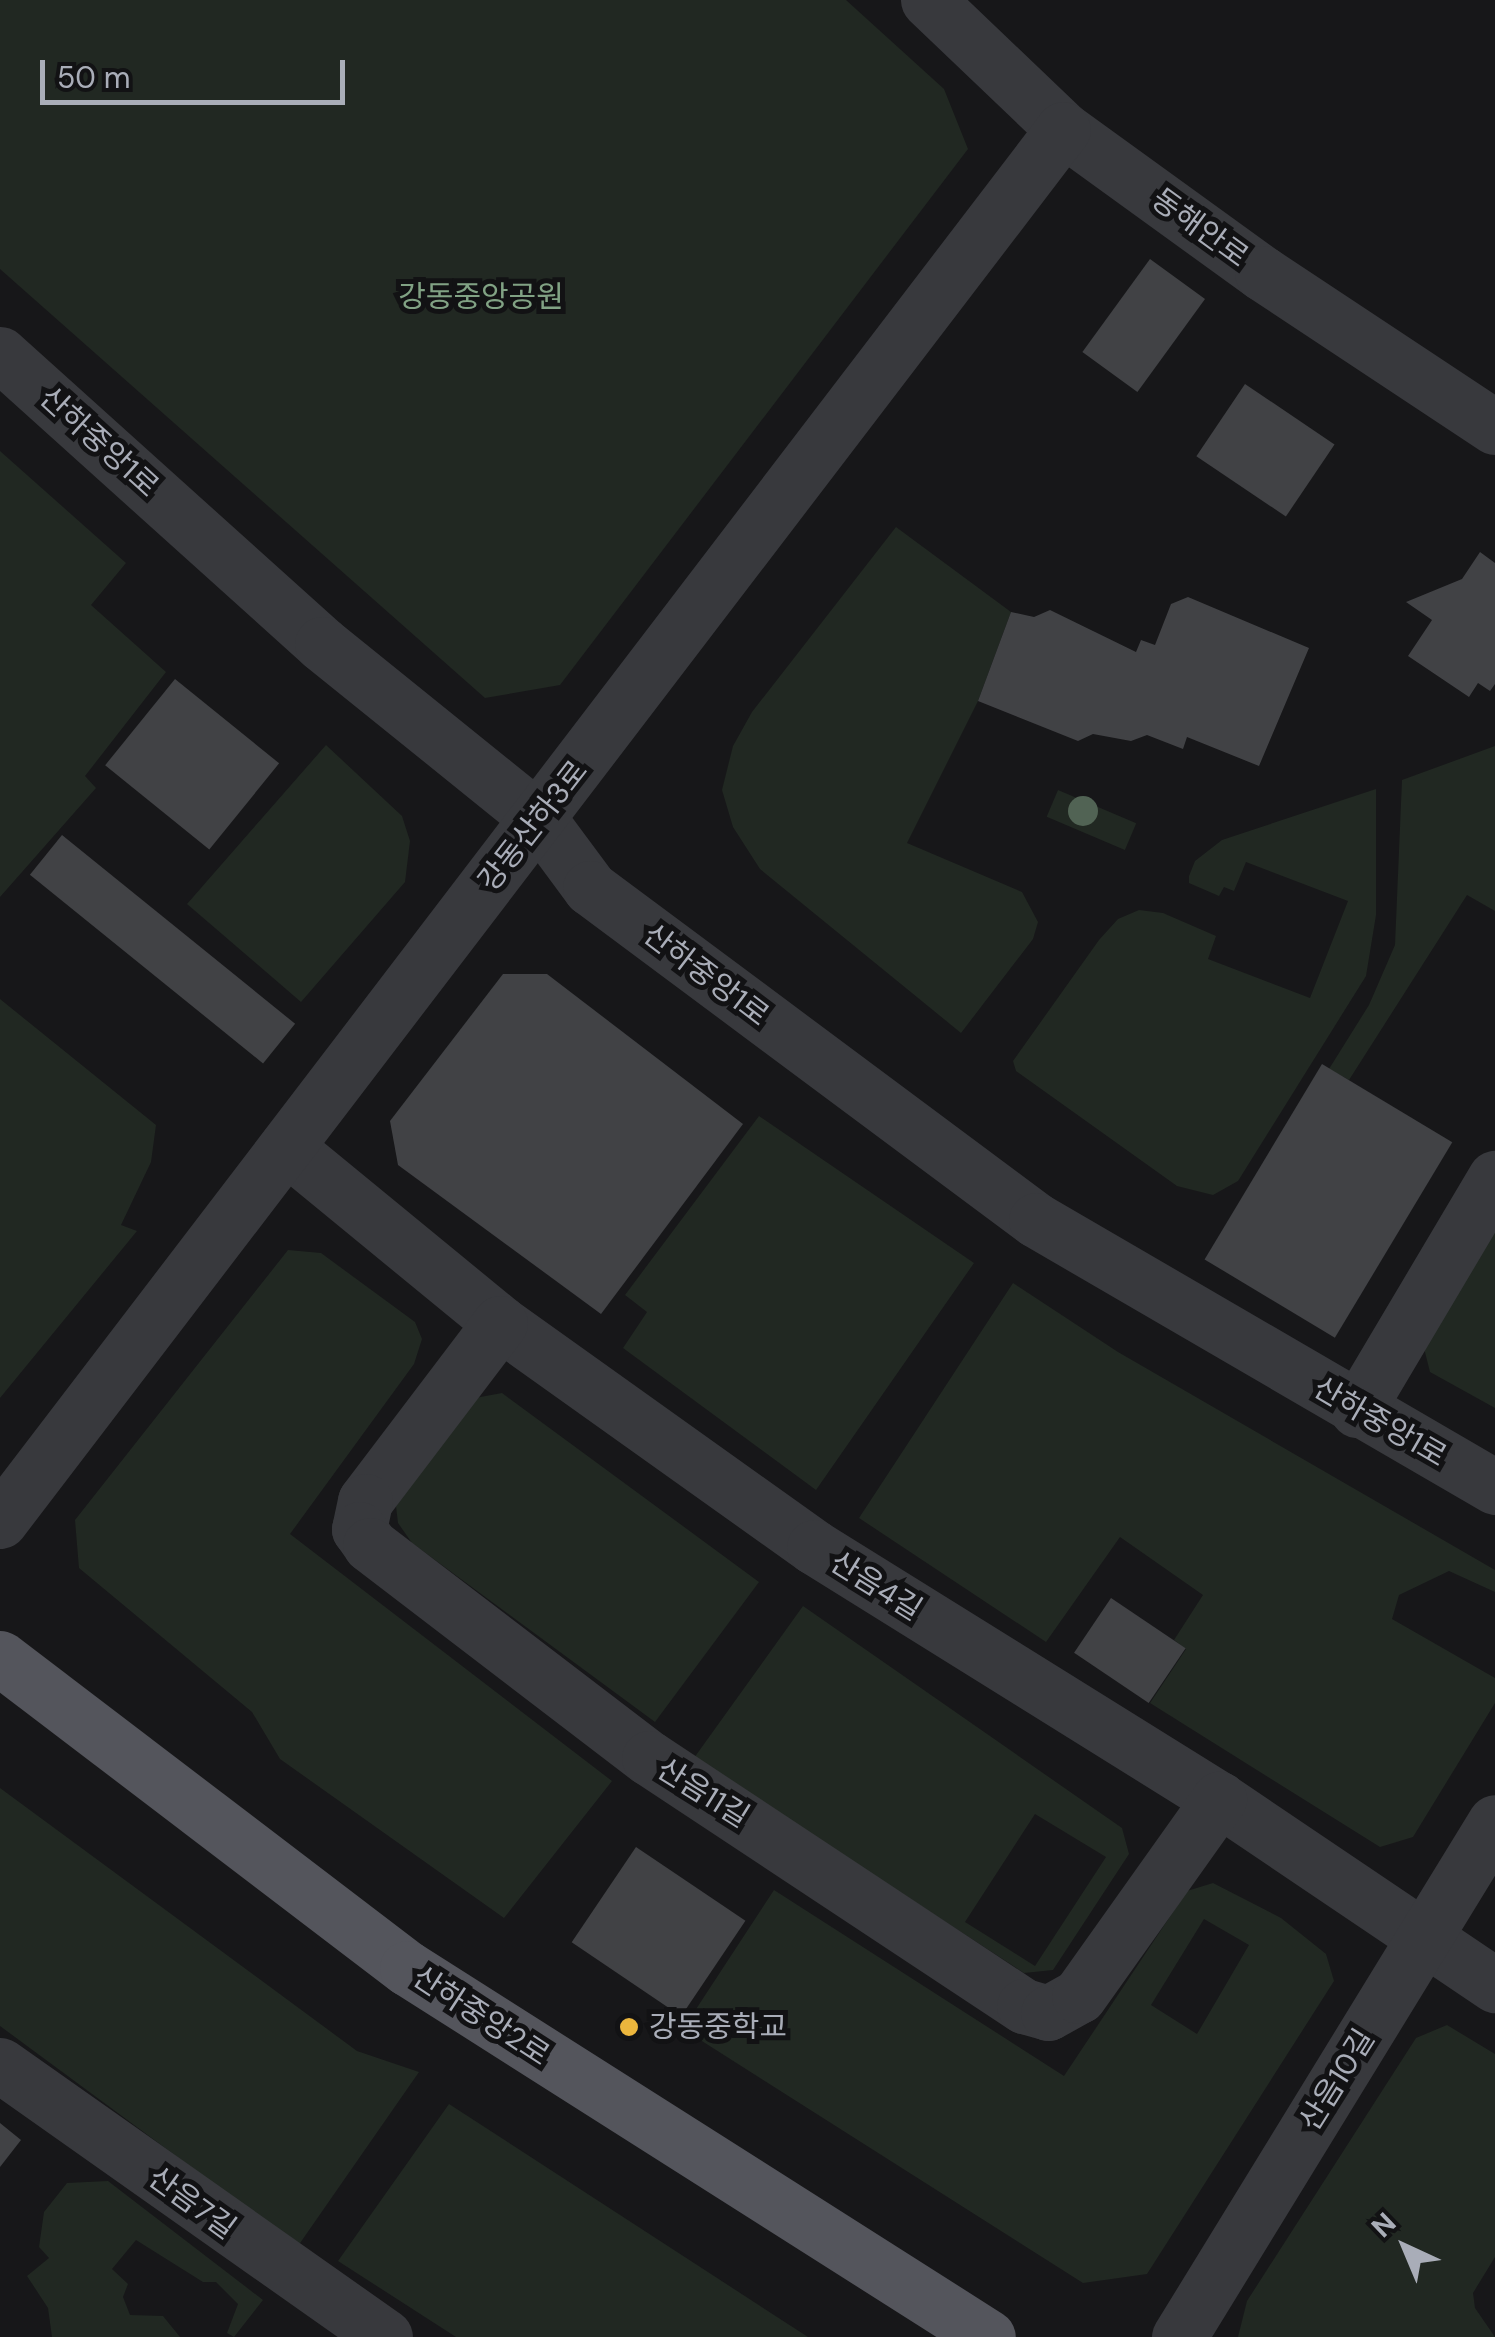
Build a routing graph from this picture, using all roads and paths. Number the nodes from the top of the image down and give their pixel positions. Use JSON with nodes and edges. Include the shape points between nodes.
{"nodes":[{"id":1,"x":928,"y":0,"type":"edge"},
{"id":2,"x":1062,"y":129,"type":"junction"},
{"id":3,"x":0,"y":354,"type":"edge"},
{"id":4,"x":1495,"y":427,"type":"edge"},
{"id":5,"x":538,"y":819,"type":"junction"},
{"id":6,"x":286,"y":1148,"type":"junction"},
{"id":7,"x":1495,"y":1178,"type":"edge"},
{"id":8,"x":500,"y":1323,"type":"junction"},
{"id":9,"x":1357,"y":1410,"type":"junction"},
{"id":10,"x":1495,"y":1486,"type":"edge"},
{"id":11,"x":0,"y":1521,"type":"edge"},
{"id":12,"x":0,"y":1658,"type":"edge"},
{"id":13,"x":1219,"y":1800,"type":"junction"},
{"id":14,"x":1495,"y":1822,"type":"edge"},
{"id":15,"x":1423,"y":1941,"type":"junction"},
{"id":16,"x":1495,"y":1984,"type":"edge"},
{"id":17,"x":0,"y":2065,"type":"edge"},
{"id":18,"x":385,"y":2337,"type":"edge"},
{"id":19,"x":988,"y":2337,"type":"edge"},
{"id":20,"x":1178,"y":2337,"type":"edge"}],
"edges":[{"from":1,"to":2,"type":"street","name":"동해안로"},
{"from":2,"to":4,"type":"street","name":"동해안로","via":[[1262,273]]},
{"from":2,"to":5,"type":"street","name":"강동산하3로"},
{"from":3,"to":5,"type":"street","name":"산하중앙1로","via":[[322,644]]},
{"from":5,"to":6,"type":"street","name":"강동산하3로"},
{"from":5,"to":9,"type":"street","name":"산하중앙1로","via":[[590,888],[1036,1220]]},
{"from":6,"to":8,"type":"street","name":"산음4길"},
{"from":6,"to":11,"type":"street","name":"강동산하3로"},
{"from":7,"to":9,"type":"street"},
{"from":8,"to":13,"type":"street","name":"산음4길","via":[[814,1547]]},
{"from":8,"to":13,"type":"street","name":"산음11길","via":[[366,1501],[359,1530],[370,1546],[649,1758],[1024,2006],[1048,2013],[1080,1996]]},
{"from":9,"to":10,"type":"street","name":"산하중앙1로"},
{"from":12,"to":19,"type":"main road","name":"산하중앙2로","via":[[406,1968]]},
{"from":13,"to":15,"type":"street","name":"산음4길"},
{"from":14,"to":15,"type":"street","name":"산음10길"},
{"from":15,"to":16,"type":"street","name":"산음4길"},
{"from":15,"to":20,"type":"street","name":"산음10길"},
{"from":17,"to":18,"type":"street","name":"산음7길"}]}
